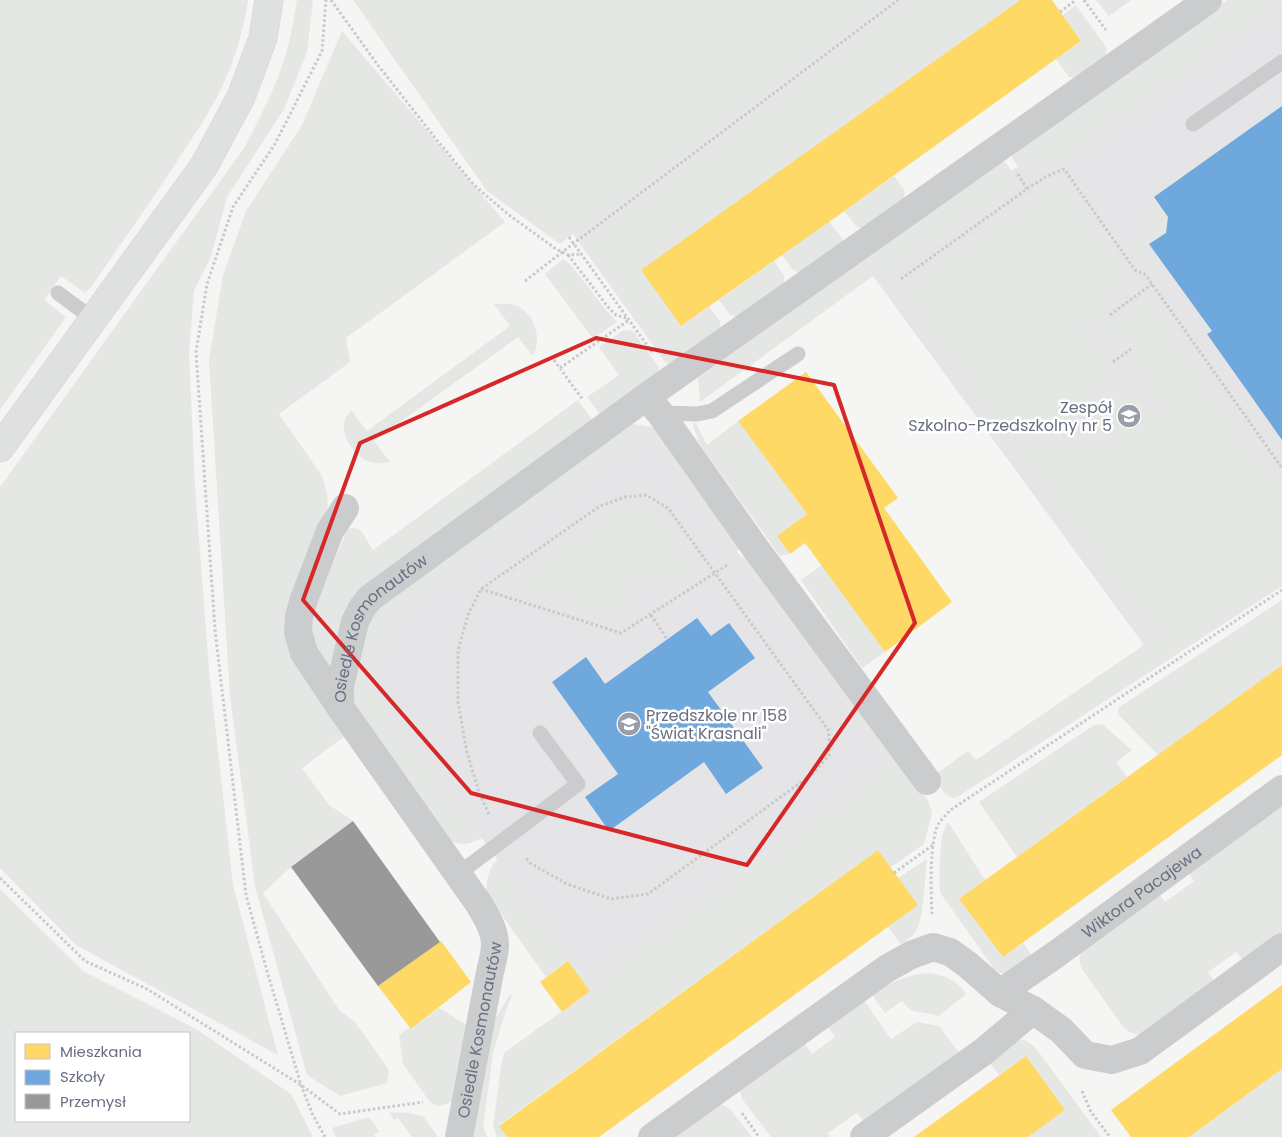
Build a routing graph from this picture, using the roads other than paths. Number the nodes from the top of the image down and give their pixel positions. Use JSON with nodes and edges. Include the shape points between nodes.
{"nodes":[{"id":1,"x":269,"y":0,"type":"edge"},
{"id":2,"x":1208,"y":0,"type":"edge"},
{"id":3,"x":1282,"y":62,"type":"edge"},
{"id":4,"x":1193,"y":124,"type":"dead end"},
{"id":5,"x":58,"y":293,"type":"dead end"},
{"id":6,"x":93,"y":319,"type":"junction"},
{"id":7,"x":798,"y":354,"type":"dead end"},
{"id":8,"x":653,"y":405,"type":"junction"},
{"id":9,"x":0,"y":448,"type":"edge"},
{"id":10,"x":345,"y":508,"type":"dead end"},
{"id":11,"x":340,"y":707,"type":"junction"},
{"id":12,"x":540,"y":733,"type":"dead end"},
{"id":13,"x":927,"y":781,"type":"dead end"},
{"id":14,"x":1282,"y":789,"type":"edge"},
{"id":15,"x":458,"y":874,"type":"junction"},
{"id":16,"x":1282,"y":947,"type":"edge"},
{"id":17,"x":1000,"y":993,"type":"junction"},
{"id":18,"x":1033,"y":1010,"type":"junction"},
{"id":19,"x":458,"y":1137,"type":"edge"},
{"id":20,"x":652,"y":1137,"type":"edge"},
{"id":21,"x":864,"y":1137,"type":"edge"}],
"edges":[{"from":1,"to":6,"type":"main road","via":[[263,38],[242,97],[204,166]]},
{"from":2,"to":8,"type":"street","name":"Osiedle Kosmonautów","via":[[672,379]]},
{"from":3,"to":4,"type":"lane"},
{"from":5,"to":6,"type":"lane"},
{"from":6,"to":9,"type":"main road"},
{"from":7,"to":8,"type":"lane","via":[[712,411],[697,414]]},
{"from":8,"to":11,"type":"street","name":"Osiedle Kosmonautów","via":[[370,598],[355,622],[340,686]]},
{"from":8,"to":13,"type":"street"},
{"from":10,"to":11,"type":"street","via":[[330,532],[304,599],[298,632],[304,653]]},
{"from":11,"to":15,"type":"street","name":"Osiedle Kosmonautów"},
{"from":12,"to":15,"type":"lane","via":[[578,784]]},
{"from":14,"to":17,"type":"street","name":"Wiktora Pacajewa"},
{"from":15,"to":19,"type":"street","name":"Osiedle Kosmonautów","via":[[489,922],[495,946]]},
{"from":16,"to":18,"type":"street","via":[[1140,1051],[1112,1060],[1085,1055],[1061,1030]]},
{"from":17,"to":18,"type":"street"},
{"from":17,"to":20,"type":"street","via":[[950,952],[933,947],[911,955],[886,969]]},
{"from":18,"to":21,"type":"street","via":[[983,1052]]}]}
